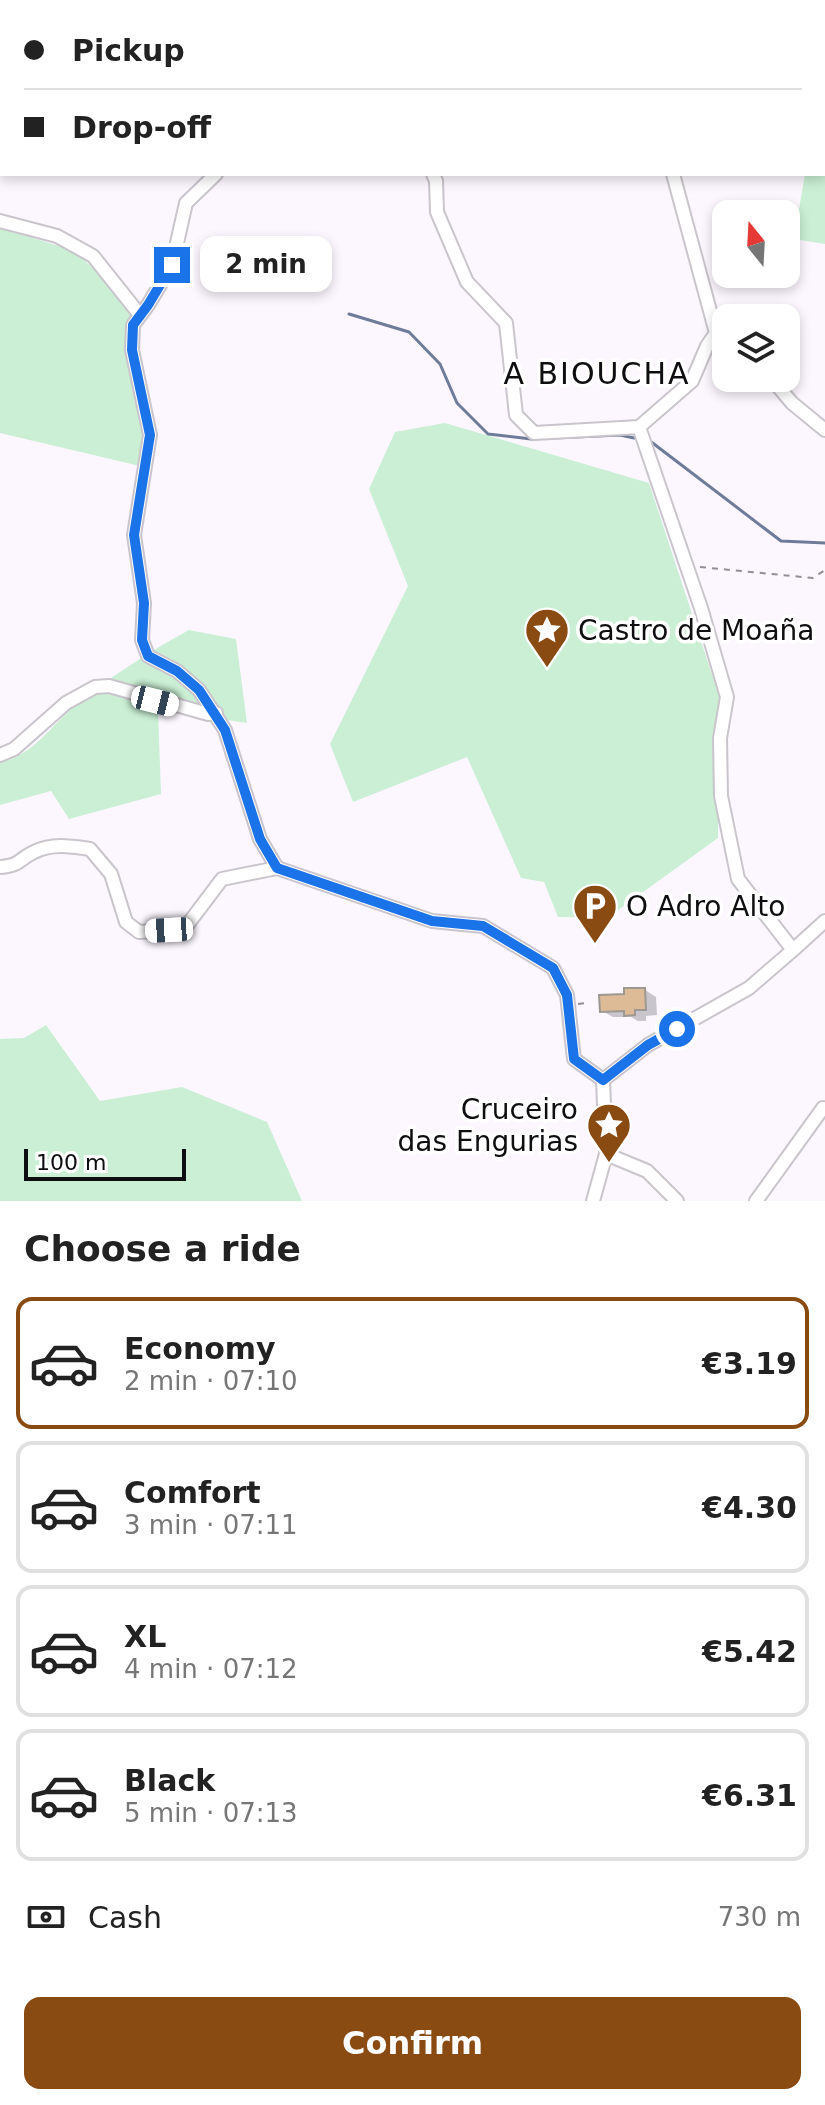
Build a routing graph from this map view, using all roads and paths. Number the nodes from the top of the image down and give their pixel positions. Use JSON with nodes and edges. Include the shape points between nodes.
{"nodes":[{"id":1,"x":214,"y":176,"type":"edge"},
{"id":2,"x":434,"y":176,"type":"edge"},
{"id":3,"x":674,"y":176,"type":"edge"},
{"id":4,"x":0,"y":221,"type":"edge"},
{"id":5,"x":712,"y":306,"type":"edge"},
{"id":6,"x":140,"y":315,"type":"junction"},
{"id":7,"x":712,"y":342,"type":"edge"},
{"id":8,"x":783,"y":392,"type":"edge"},
{"id":9,"x":639,"y":427,"type":"junction"},
{"id":10,"x":825,"y":430,"type":"edge"},
{"id":11,"x":687,"y":566,"type":"junction"},
{"id":12,"x":825,"y":570,"type":"edge"},
{"id":13,"x":216,"y":713,"type":"junction"},
{"id":14,"x":0,"y":755,"type":"edge"},
{"id":15,"x":0,"y":867,"type":"edge"},
{"id":16,"x":277,"y":868,"type":"junction"},
{"id":17,"x":825,"y":921,"type":"edge"},
{"id":18,"x":793,"y":950,"type":"junction"},
{"id":19,"x":603,"y":1080,"type":"junction"},
{"id":20,"x":823,"y":1108,"type":"dead end"},
{"id":21,"x":606,"y":1154,"type":"junction"},
{"id":22,"x":593,"y":1201,"type":"edge"},
{"id":23,"x":677,"y":1201,"type":"edge"},
{"id":24,"x":756,"y":1201,"type":"edge"}],
"edges":[{"from":1,"to":6,"type":"street","via":[[186,203],[172,265]]},
{"from":2,"to":9,"type":"street","via":[[437,212],[467,282],[506,323],[516,415],[534,433]]},
{"from":3,"to":5,"type":"street"},
{"from":4,"to":6,"type":"street","via":[[57,236],[93,256]]},
{"from":6,"to":13,"type":"street","via":[[133,325],[132,350],[150,435],[134,535],[144,603],[142,640],[148,656],[177,671]]},
{"from":7,"to":9,"type":"street","via":[[692,381]]},
{"from":8,"to":10,"type":"street"},
{"from":9,"to":11,"type":"street"},
{"from":11,"to":12,"type":"path","via":[[813,578]]},
{"from":11,"to":18,"type":"street","via":[[727,697],[720,738],[721,796],[738,879]]},
{"from":13,"to":14,"type":"street","via":[[95,687]]},
{"from":13,"to":16,"type":"street","via":[[260,839]]},
{"from":15,"to":16,"type":"street","via":[[16,866],[32,852],[59,845],[90,849],[111,874],[126,922],[139,932],[188,924],[222,879]]},
{"from":16,"to":19,"type":"street","via":[[432,921],[483,926],[556,966],[567,995],[574,1059]]},
{"from":17,"to":18,"type":"street"},
{"from":18,"to":19,"type":"street","via":[[749,988],[648,1045]]},
{"from":19,"to":21,"type":"street"},
{"from":20,"to":24,"type":"street"},
{"from":21,"to":22,"type":"street"},
{"from":21,"to":23,"type":"street","via":[[647,1171]]}]}
